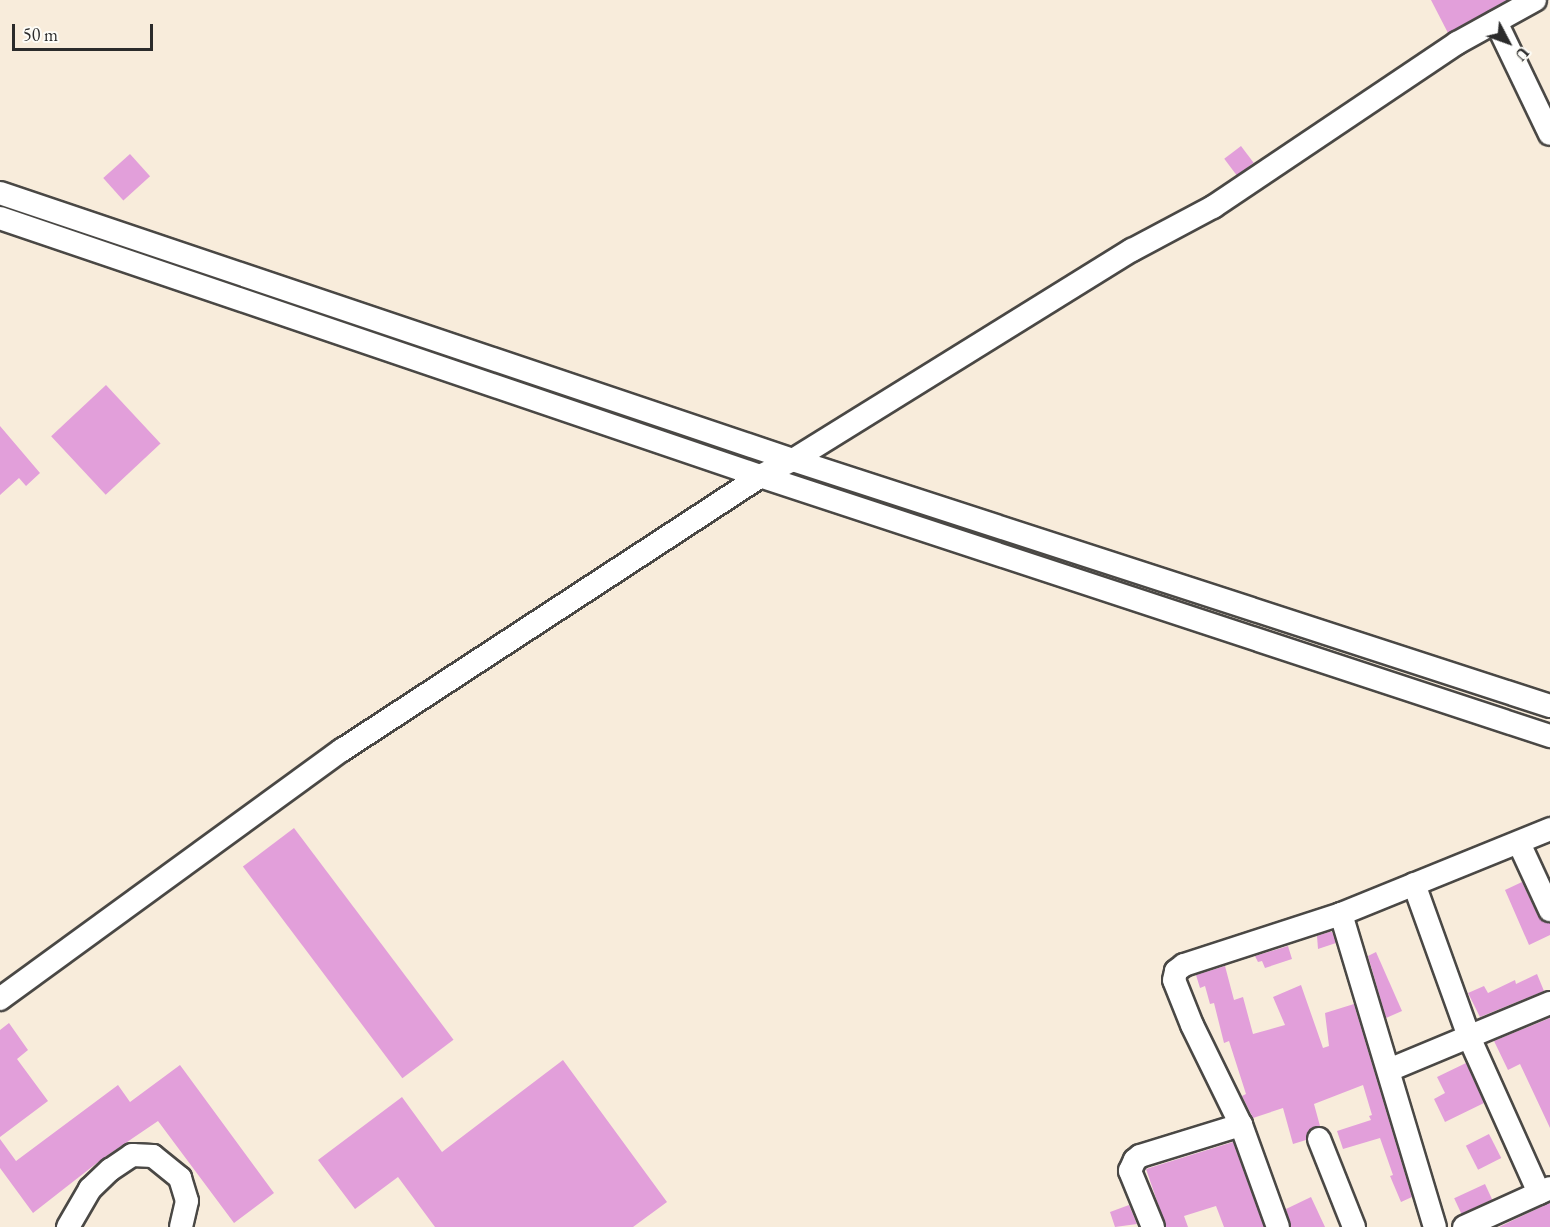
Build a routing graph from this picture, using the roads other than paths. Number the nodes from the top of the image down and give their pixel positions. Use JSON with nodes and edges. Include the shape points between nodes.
{"nodes":[{"id":1,"x":1535,"y":0,"type":"edge"},
{"id":2,"x":1496,"y":22,"type":"junction"},
{"id":3,"x":1550,"y":134,"type":"edge"},
{"id":4,"x":0,"y":193,"type":"edge"},
{"id":5,"x":0,"y":218,"type":"edge"},
{"id":6,"x":793,"y":460,"type":"junction"},
{"id":7,"x":760,"y":476,"type":"junction"},
{"id":8,"x":1550,"y":706,"type":"edge"},
{"id":9,"x":1550,"y":736,"type":"edge"},
{"id":10,"x":1550,"y":829,"type":"edge"},
{"id":11,"x":1519,"y":843,"type":"junction"},
{"id":12,"x":1414,"y":884,"type":"junction"},
{"id":13,"x":1550,"y":910,"type":"edge"},
{"id":14,"x":1341,"y":915,"type":"junction"},
{"id":15,"x":0,"y":999,"type":"edge"},
{"id":16,"x":1550,"y":1003,"type":"edge"},
{"id":17,"x":1469,"y":1037,"type":"junction"},
{"id":18,"x":1389,"y":1070,"type":"junction"},
{"id":19,"x":1241,"y":1125,"type":"junction"},
{"id":20,"x":1319,"y":1139,"type":"dead end"},
{"id":21,"x":1544,"y":1191,"type":"edge"},
{"id":22,"x":68,"y":1227,"type":"edge"},
{"id":23,"x":181,"y":1227,"type":"edge"},
{"id":24,"x":1154,"y":1227,"type":"edge"},
{"id":25,"x":1278,"y":1227,"type":"edge"},
{"id":26,"x":1354,"y":1227,"type":"edge"},
{"id":27,"x":1435,"y":1227,"type":"edge"},
{"id":28,"x":1464,"y":1227,"type":"edge"}],
"edges":[{"from":1,"to":2,"type":"street"},
{"from":2,"to":3,"type":"street"},
{"from":2,"to":6,"type":"street","via":[[1457,43],[1213,207],[1132,250]]},
{"from":4,"to":6,"type":"street"},
{"from":5,"to":7,"type":"street"},
{"from":6,"to":7,"type":"street"},
{"from":6,"to":8,"type":"street"},
{"from":7,"to":9,"type":"street"},
{"from":7,"to":15,"type":"street","via":[[342,750]]},
{"from":10,"to":11,"type":"street"},
{"from":11,"to":12,"type":"street"},
{"from":11,"to":13,"type":"street"},
{"from":12,"to":14,"type":"street"},
{"from":12,"to":17,"type":"street"},
{"from":14,"to":18,"type":"street"},
{"from":14,"to":19,"type":"street","via":[[1184,965],[1176,971],[1174,980],[1192,1025]]},
{"from":16,"to":17,"type":"street"},
{"from":17,"to":18,"type":"street"},
{"from":17,"to":21,"type":"street"},
{"from":18,"to":27,"type":"street"},
{"from":19,"to":24,"type":"street","via":[[1135,1160],[1130,1171]]},
{"from":19,"to":25,"type":"street"},
{"from":20,"to":26,"type":"street"},
{"from":21,"to":28,"type":"street"},
{"from":22,"to":23,"type":"street","via":[[90,1189],[132,1155],[153,1156],[180,1178],[187,1201]]}]}
